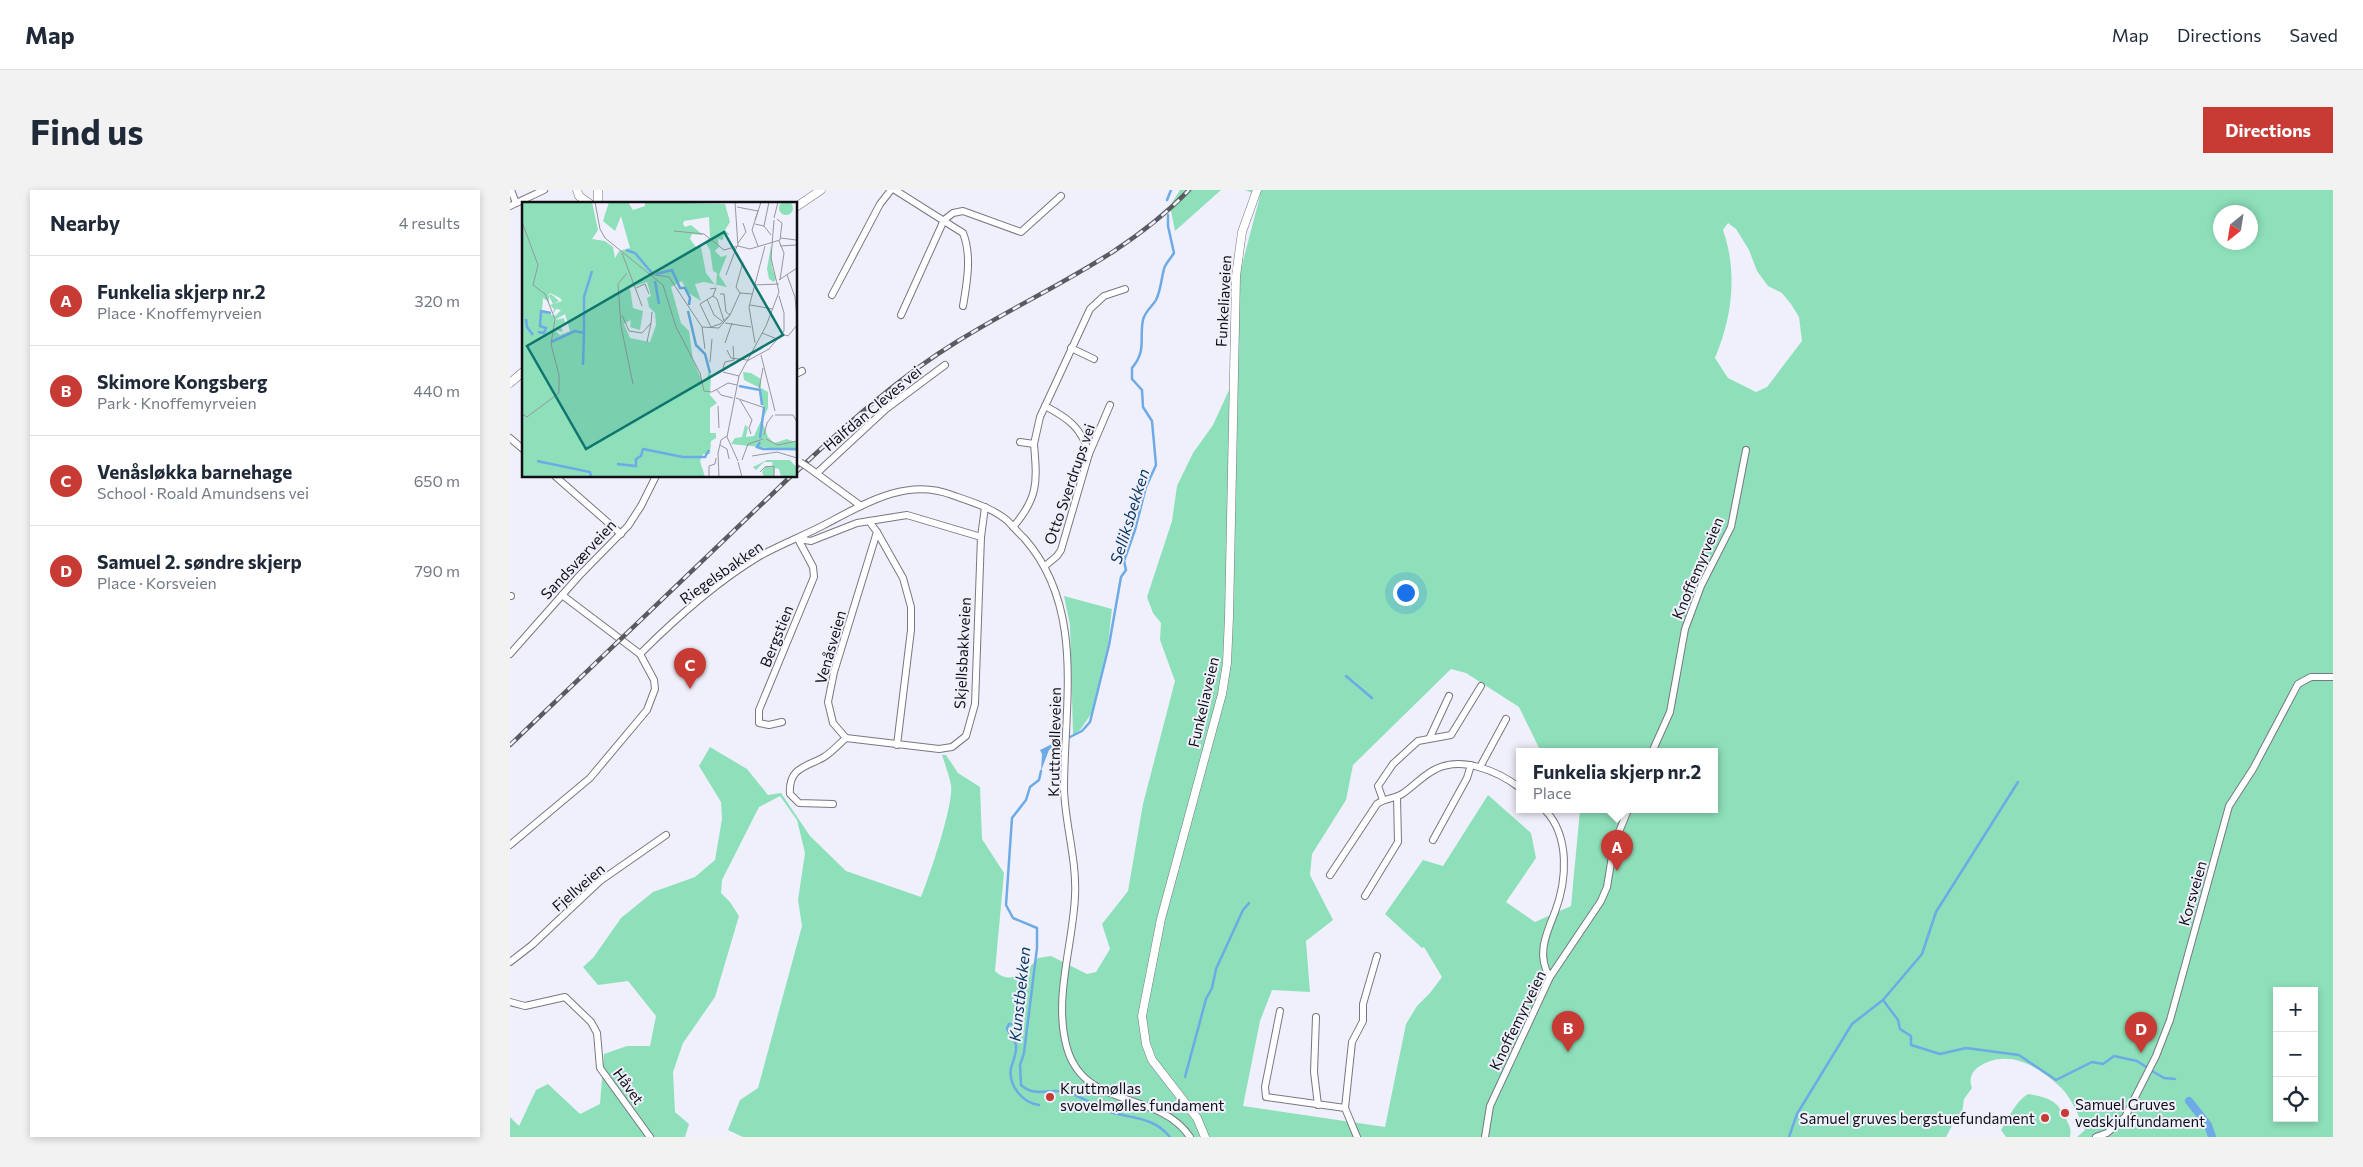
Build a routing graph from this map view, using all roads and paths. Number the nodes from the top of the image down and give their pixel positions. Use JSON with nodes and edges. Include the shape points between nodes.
{"nodes":[{"id":1,"x":511,"y":190,"type":"edge"},
{"id":2,"x":544,"y":190,"type":"edge"},
{"id":3,"x":576,"y":190,"type":"edge"},
{"id":4,"x":821,"y":190,"type":"edge"},
{"id":5,"x":891,"y":190,"type":"edge"},
{"id":6,"x":895,"y":190,"type":"edge"},
{"id":7,"x":1257,"y":190,"type":"edge"},
{"id":8,"x":598,"y":192,"type":"edge"},
{"id":9,"x":1061,"y":196,"type":"dead end"},
{"id":10,"x":588,"y":202,"type":"edge"},
{"id":11,"x":513,"y":205,"type":"edge"},
{"id":12,"x":798,"y":206,"type":"edge"},
{"id":13,"x":944,"y":220,"type":"junction"},
{"id":14,"x":1125,"y":290,"type":"dead end"},
{"id":15,"x":832,"y":295,"type":"dead end"},
{"id":16,"x":963,"y":306,"type":"dead end"},
{"id":17,"x":901,"y":315,"type":"dead end"},
{"id":18,"x":1071,"y":348,"type":"junction"},
{"id":19,"x":1094,"y":359,"type":"dead end"},
{"id":20,"x":945,"y":365,"type":"dead end"},
{"id":21,"x":522,"y":373,"type":"edge"},
{"id":22,"x":510,"y":383,"type":"edge"},
{"id":23,"x":1110,"y":405,"type":"dead end"},
{"id":24,"x":1045,"y":406,"type":"junction"},
{"id":25,"x":510,"y":438,"type":"edge"},
{"id":26,"x":1020,"y":442,"type":"dead end"},
{"id":27,"x":1034,"y":444,"type":"junction"},
{"id":28,"x":522,"y":448,"type":"edge"},
{"id":29,"x":1746,"y":450,"type":"dead end"},
{"id":30,"x":1089,"y":454,"type":"junction"},
{"id":31,"x":798,"y":460,"type":"edge"},
{"id":32,"x":817,"y":473,"type":"junction"},
{"id":33,"x":557,"y":478,"type":"edge"},
{"id":34,"x":655,"y":478,"type":"edge"},
{"id":35,"x":862,"y":506,"type":"junction"},
{"id":36,"x":985,"y":507,"type":"junction"},
{"id":37,"x":869,"y":521,"type":"junction"},
{"id":38,"x":1013,"y":527,"type":"junction"},
{"id":39,"x":877,"y":532,"type":"junction"},
{"id":40,"x":621,"y":534,"type":"junction"},
{"id":41,"x":981,"y":537,"type":"junction"},
{"id":42,"x":798,"y":539,"type":"junction"},
{"id":43,"x":1045,"y":566,"type":"junction"},
{"id":44,"x":562,"y":596,"type":"junction"},
{"id":45,"x":511,"y":650,"type":"edge"},
{"id":46,"x":640,"y":654,"type":"junction"},
{"id":47,"x":2333,"y":677,"type":"edge"},
{"id":48,"x":1481,"y":686,"type":"dead end"},
{"id":49,"x":1449,"y":696,"type":"dead end"},
{"id":50,"x":1506,"y":719,"type":"dead end"},
{"id":51,"x":782,"y":722,"type":"dead end"},
{"id":52,"x":1430,"y":737,"type":"junction"},
{"id":53,"x":846,"y":738,"type":"junction"},
{"id":54,"x":897,"y":745,"type":"junction"},
{"id":55,"x":1654,"y":748,"type":"edge"},
{"id":56,"x":1472,"y":765,"type":"junction"},
{"id":57,"x":1480,"y":767,"type":"junction"},
{"id":58,"x":1516,"y":786,"type":"edge"},
{"id":59,"x":1397,"y":797,"type":"junction"},
{"id":60,"x":1383,"y":800,"type":"junction"},
{"id":61,"x":833,"y":804,"type":"dead end"},
{"id":62,"x":1547,"y":813,"type":"edge"},
{"id":63,"x":1627,"y":813,"type":"edge"},
{"id":64,"x":666,"y":835,"type":"dead end"},
{"id":65,"x":1433,"y":840,"type":"dead end"},
{"id":66,"x":510,"y":844,"type":"edge"},
{"id":67,"x":1330,"y":875,"type":"dead end"},
{"id":68,"x":1365,"y":896,"type":"dead end"},
{"id":69,"x":1377,"y":956,"type":"dead end"},
{"id":70,"x":510,"y":962,"type":"edge"},
{"id":71,"x":1550,"y":977,"type":"junction"},
{"id":72,"x":510,"y":1002,"type":"edge"},
{"id":73,"x":1280,"y":1012,"type":"dead end"},
{"id":74,"x":1316,"y":1016,"type":"dead end"},
{"id":75,"x":1318,"y":1105,"type":"junction"},
{"id":76,"x":1345,"y":1108,"type":"junction"},
{"id":77,"x":650,"y":1137,"type":"edge"},
{"id":78,"x":1190,"y":1137,"type":"edge"},
{"id":79,"x":1205,"y":1137,"type":"edge"},
{"id":80,"x":1357,"y":1137,"type":"edge"},
{"id":81,"x":1485,"y":1137,"type":"edge"},
{"id":82,"x":2096,"y":1137,"type":"edge"}],
"edges":[{"from":1,"to":11,"type":"street"},
{"from":2,"to":11,"type":"street"},
{"from":3,"to":10,"type":"street"},
{"from":4,"to":12,"type":"street"},
{"from":5,"to":15,"type":"street","via":[[880,204]]},
{"from":6,"to":13,"type":"street"},
{"from":7,"to":79,"type":"street","name":"Funkeliaveien","via":[[1242,232],[1236,276],[1226,673],[1161,919],[1142,1016],[1152,1060],[1197,1118]]},
{"from":8,"to":10,"type":"street"},
{"from":9,"to":13,"type":"street","via":[[1021,232],[962,211],[953,212]]},
{"from":13,"to":16,"type":"street","via":[[963,233],[968,245]]},
{"from":13,"to":17,"type":"street"},
{"from":14,"to":18,"type":"street","via":[[1104,296],[1092,306]]},
{"from":18,"to":19,"type":"street"},
{"from":18,"to":24,"type":"street"},
{"from":20,"to":32,"type":"street","name":"Halfdan Cleves vei","via":[[886,409]]},
{"from":21,"to":22,"type":"street"},
{"from":23,"to":30,"type":"street","name":"Otto Sverdrups vei"},
{"from":24,"to":27,"type":"street"},
{"from":24,"to":30,"type":"street","via":[[1061,414],[1076,428],[1084,438]]},
{"from":25,"to":28,"type":"street"},
{"from":26,"to":27,"type":"street"},
{"from":27,"to":38,"type":"street","via":[[1037,480],[1034,494],[1026,512]]},
{"from":29,"to":55,"type":"street","name":"Knoffemyrveien","via":[[1730,527],[1701,586],[1685,629],[1670,712]]},
{"from":30,"to":43,"type":"street","name":"Otto Sverdrups vei","via":[[1061,550]]},
{"from":31,"to":32,"type":"street","bridge":true},
{"from":32,"to":35,"type":"street"},
{"from":33,"to":40,"type":"street"},
{"from":34,"to":40,"type":"street","name":"Sandsværveien","via":[[638,512]]},
{"from":35,"to":36,"type":"street","name":"Kruttmølleveien","via":[[900,490],[926,489],[943,491]]},
{"from":35,"to":42,"type":"street","name":"Kruttmølleveien"},
{"from":36,"to":38,"type":"street","name":"Kruttmølleveien"},
{"from":36,"to":41,"type":"street","name":"Skjellsbakkveien"},
{"from":37,"to":39,"type":"street"},
{"from":37,"to":41,"type":"street","name":"Riegelsbakken","via":[[907,515]]},
{"from":37,"to":42,"type":"street","name":"Riegelsbakken","via":[[811,541]]},
{"from":38,"to":43,"type":"street","name":"Kruttmølleveien"},
{"from":39,"to":53,"type":"street","name":"Venåsveien","via":[[834,672],[828,702],[833,723]]},
{"from":39,"to":54,"type":"street","via":[[903,578],[911,607]]},
{"from":40,"to":44,"type":"street","name":"Sandsværveien"},
{"from":41,"to":54,"type":"street","name":"Skjellsbakkveien","via":[[975,704],[966,736],[939,750]]},
{"from":42,"to":46,"type":"street","name":"Riegelsbakken","via":[[759,556],[698,600]]},
{"from":42,"to":51,"type":"street","name":"Bergstien","via":[[813,567],[814,577],[759,710],[759,723]]},
{"from":43,"to":78,"type":"street","name":"Kruttmølleveien","via":[[1055,589],[1067,636],[1064,812],[1076,893],[1062,1005],[1067,1049],[1078,1071],[1094,1087],[1164,1114],[1181,1125]]},
{"from":44,"to":45,"type":"street","name":"Sandsværveien"},
{"from":44,"to":46,"type":"street"},
{"from":46,"to":66,"type":"street","via":[[654,680],[655,690],[647,710],[590,778]]},
{"from":47,"to":82,"type":"street","name":"Korsveien","via":[[2311,677],[2298,684],[2253,769],[2229,806],[2170,1020],[2156,1056],[2125,1117],[2107,1133]]},
{"from":48,"to":52,"type":"street","via":[[1451,735]]},
{"from":49,"to":52,"type":"street"},
{"from":50,"to":57,"type":"street"},
{"from":52,"to":60,"type":"street","via":[[1413,745],[1387,771],[1378,786]]},
{"from":53,"to":54,"type":"street","name":"Skjellsbakkveien"},
{"from":53,"to":61,"type":"street","via":[[825,756],[801,766],[789,788],[799,803]]},
{"from":56,"to":57,"type":"street"},
{"from":56,"to":59,"type":"street","via":[[1448,764],[1435,769]]},
{"from":56,"to":65,"type":"street"},
{"from":57,"to":58,"type":"street"},
{"from":59,"to":60,"type":"street"},
{"from":59,"to":68,"type":"street","via":[[1398,842]]},
{"from":60,"to":67,"type":"street","via":[[1377,804]]},
{"from":62,"to":71,"type":"street","via":[[1561,836],[1564,860],[1561,891],[1546,928],[1542,952],[1544,968]]},
{"from":63,"to":71,"type":"street","name":"Knoffemyrveien","via":[[1614,844],[1607,887],[1601,901]]},
{"from":64,"to":70,"type":"street","name":"Fjellveien","via":[[600,881]]},
{"from":69,"to":76,"type":"street","via":[[1363,1004],[1363,1021],[1352,1042]]},
{"from":71,"to":81,"type":"street","name":"Knoffemyrveien","via":[[1490,1106]]},
{"from":72,"to":77,"type":"street","name":"Håvet","via":[[525,1006],[565,997],[584,1014],[597,1033],[600,1068]]},
{"from":73,"to":75,"type":"street","via":[[1265,1087],[1266,1098]]},
{"from":74,"to":75,"type":"street","via":[[1314,1072]]},
{"from":75,"to":76,"type":"street"},
{"from":76,"to":80,"type":"street"}]}
